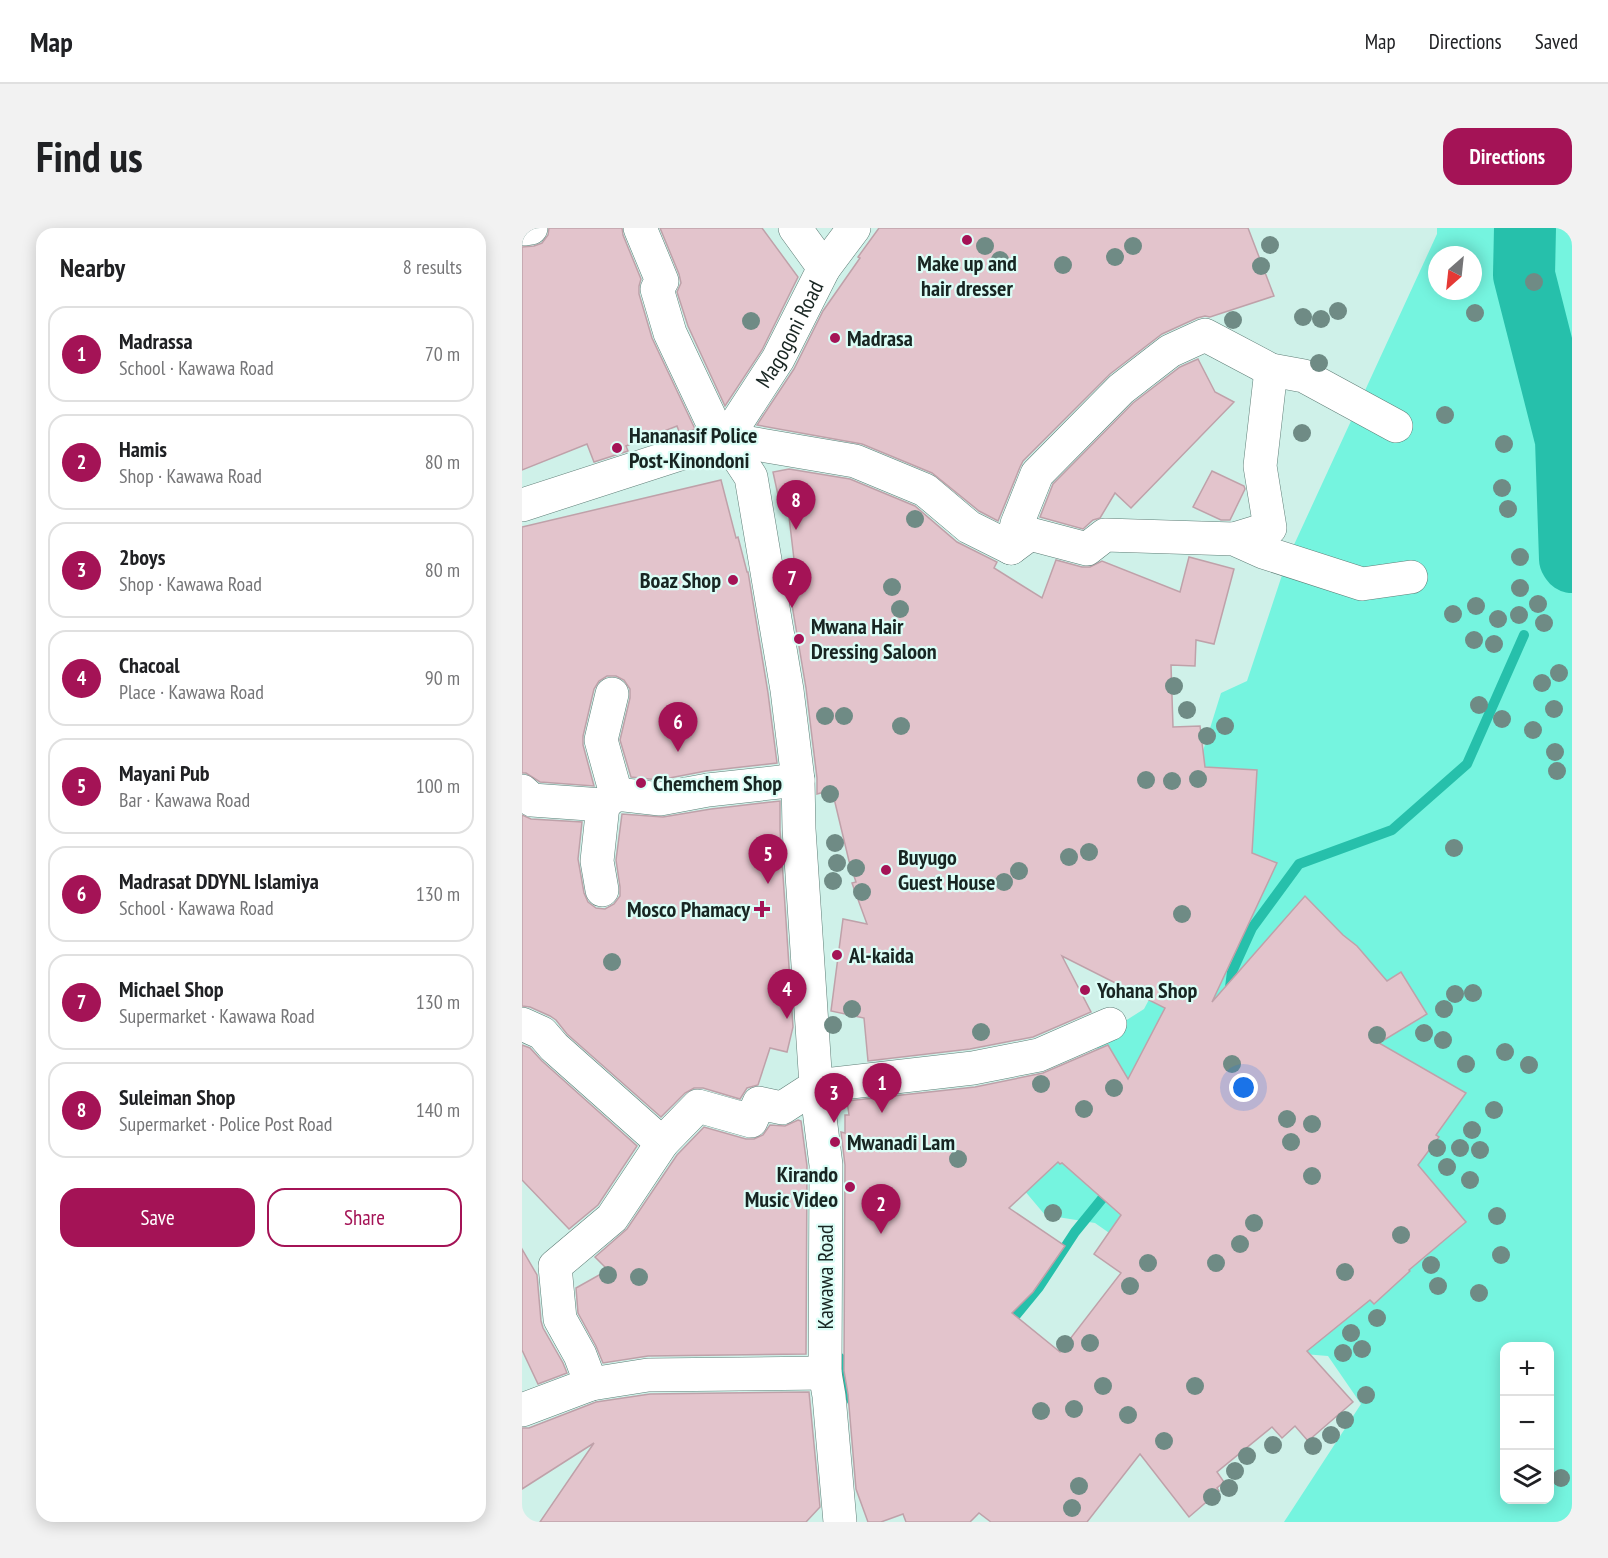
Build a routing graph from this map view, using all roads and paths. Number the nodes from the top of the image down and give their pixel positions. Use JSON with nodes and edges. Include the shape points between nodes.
{"nodes":[{"id":1,"x":640,"y":228,"type":"edge"},
{"id":2,"x":795,"y":228,"type":"edge"},
{"id":3,"x":854,"y":228,"type":"edge"},
{"id":4,"x":824,"y":268,"type":"junction"},
{"id":5,"x":1271,"y":370,"type":"junction"},
{"id":6,"x":1396,"y":426,"type":"dead end"},
{"id":7,"x":726,"y":439,"type":"junction"},
{"id":8,"x":522,"y":505,"type":"edge"},
{"id":9,"x":1234,"y":539,"type":"junction"},
{"id":10,"x":1011,"y":548,"type":"junction"},
{"id":11,"x":1411,"y":577,"type":"dead end"},
{"id":12,"x":612,"y":694,"type":"dead end"},
{"id":13,"x":798,"y":780,"type":"junction"},
{"id":14,"x":522,"y":791,"type":"edge"},
{"id":15,"x":609,"y":800,"type":"junction"},
{"id":16,"x":602,"y":890,"type":"dead end"},
{"id":17,"x":522,"y":1024,"type":"edge"},
{"id":18,"x":1110,"y":1024,"type":"dead end"},
{"id":19,"x":816,"y":1086,"type":"junction"},
{"id":20,"x":663,"y":1143,"type":"junction"},
{"id":21,"x":825,"y":1373,"type":"junction"},
{"id":22,"x":591,"y":1384,"type":"junction"},
{"id":23,"x":522,"y":1410,"type":"edge"},
{"id":24,"x":840,"y":1522,"type":"edge"}],
"edges":[{"from":1,"to":7,"type":"street","name":"Kawawa Road","via":[[662,281],[657,289],[670,333],[714,426]]},
{"from":2,"to":4,"type":"street","name":"Magogoni Road"},
{"from":3,"to":4,"type":"street"},
{"from":4,"to":7,"type":"street","name":"Magogoni Road","via":[[778,359]]},
{"from":5,"to":6,"type":"street","via":[[1304,376]]},
{"from":5,"to":9,"type":"street","via":[[1260,466],[1270,528]]},
{"from":5,"to":10,"type":"street","via":[[1205,335],[1170,351],[1120,389],[1037,474]]},
{"from":7,"to":8,"type":"street"},
{"from":7,"to":10,"type":"street","via":[[855,461],[925,490],[969,527]]},
{"from":7,"to":13,"type":"street","name":"Kawawa Road","via":[[751,477]]},
{"from":9,"to":10,"type":"street","via":[[1105,535],[1087,549],[1030,534]]},
{"from":9,"to":11,"type":"street","via":[[1362,584]]},
{"from":12,"to":15,"type":"street","via":[[601,740]]},
{"from":13,"to":15,"type":"street","via":[[660,799]]},
{"from":13,"to":19,"type":"street","name":"Kawawa Road"},
{"from":14,"to":15,"type":"street","via":[[532,800]]},
{"from":15,"to":16,"type":"street","via":[[597,861]]},
{"from":17,"to":20,"type":"street","via":[[542,1033]]},
{"from":18,"to":19,"type":"street","via":[[1039,1056],[973,1068]]},
{"from":19,"to":20,"type":"street","via":[[782,1108],[759,1103],[752,1120],[698,1106]]},
{"from":19,"to":21,"type":"street","name":"Kawawa Road","via":[[826,1165]]},
{"from":20,"to":22,"type":"street","via":[[612,1218],[555,1266],[560,1319]]},
{"from":21,"to":22,"type":"street","via":[[648,1375]]},
{"from":21,"to":24,"type":"street","name":"Kawawa Road"},
{"from":22,"to":23,"type":"street"}]}
